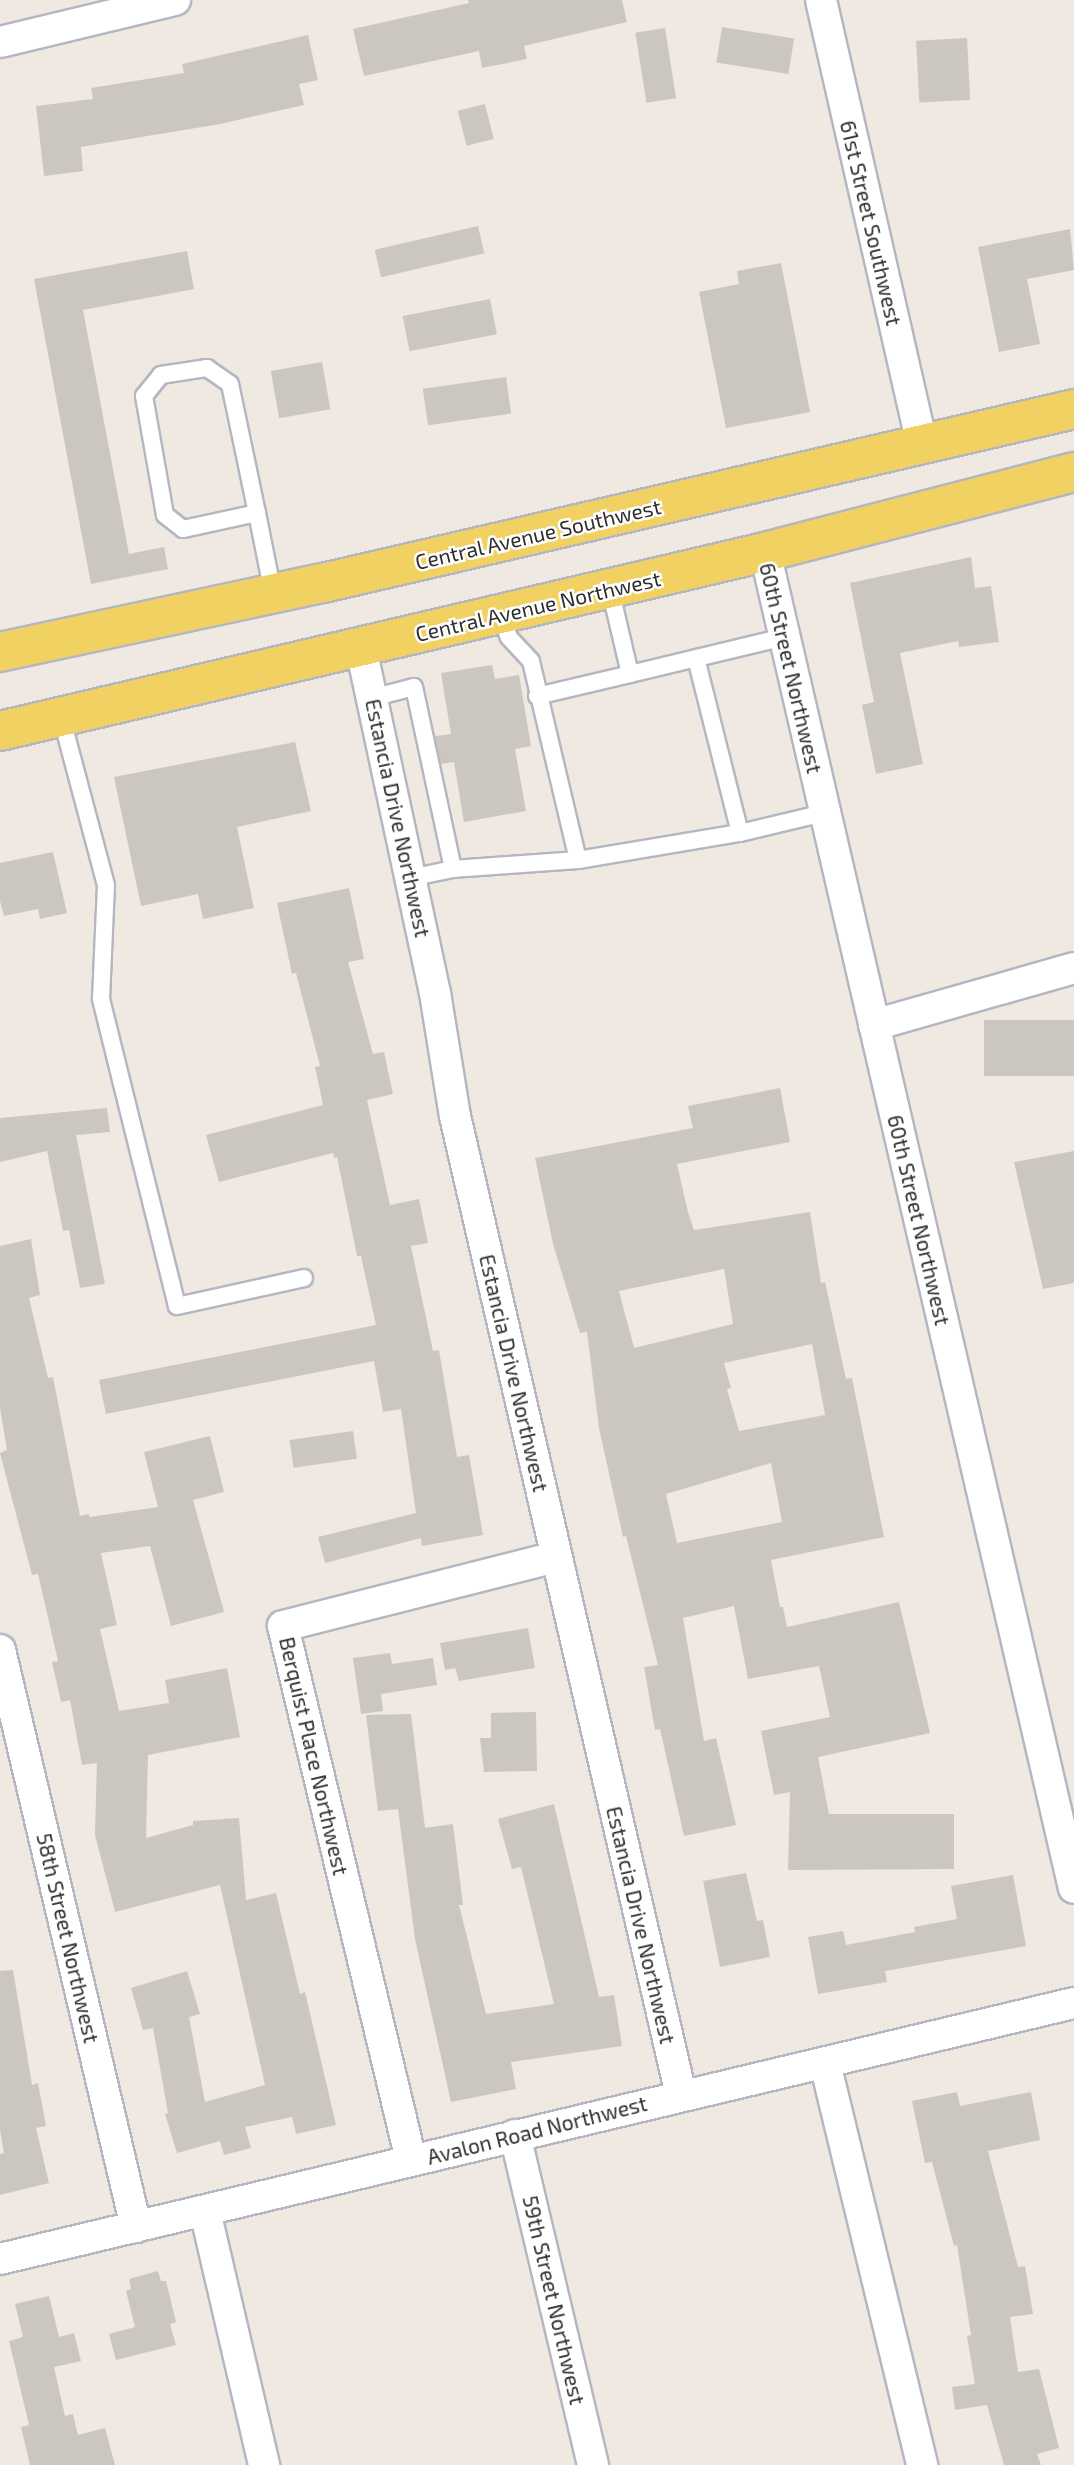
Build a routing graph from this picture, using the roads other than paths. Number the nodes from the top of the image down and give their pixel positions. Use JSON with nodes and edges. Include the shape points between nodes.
{"nodes":[{"id":1,"x":175,"y":0,"type":"edge"},
{"id":2,"x":821,"y":0,"type":"edge"},
{"id":3,"x":0,"y":42,"type":"edge"},
{"id":4,"x":1074,"y":409,"type":"edge"},
{"id":5,"x":922,"y":446,"type":"junction"},
{"id":6,"x":1074,"y":472,"type":"edge"},
{"id":7,"x":257,"y":513,"type":"junction"},
{"id":8,"x":765,"y":552,"type":"junction"},
{"id":9,"x":610,"y":589,"type":"junction"},
{"id":10,"x":273,"y":593,"type":"junction"},
{"id":11,"x":499,"y":615,"type":"junction"},
{"id":12,"x":785,"y":637,"type":"junction"},
{"id":13,"x":361,"y":648,"type":"junction"},
{"id":14,"x":0,"y":652,"type":"edge"},
{"id":15,"x":696,"y":658,"type":"junction"},
{"id":16,"x":631,"y":674,"type":"junction"},
{"id":17,"x":537,"y":696,"type":"junction"},
{"id":18,"x":372,"y":698,"type":"junction"},
{"id":19,"x":61,"y":716,"type":"junction"},
{"id":20,"x":0,"y":731,"type":"edge"},
{"id":21,"x":824,"y":813,"type":"junction"},
{"id":22,"x":740,"y":833,"type":"junction"},
{"id":23,"x":578,"y":860,"type":"junction"},
{"id":24,"x":453,"y":869,"type":"junction"},
{"id":25,"x":410,"y":878,"type":"junction"},
{"id":26,"x":1074,"y":968,"type":"edge"},
{"id":27,"x":874,"y":1025,"type":"junction"},
{"id":28,"x":304,"y":1278,"type":"dead end"},
{"id":29,"x":556,"y":1557,"type":"junction"},
{"id":30,"x":0,"y":1650,"type":"edge"},
{"id":31,"x":1074,"y":1888,"type":"edge"},
{"id":32,"x":1074,"y":2003,"type":"edge"},
{"id":33,"x":825,"y":2063,"type":"junction"},
{"id":34,"x":681,"y":2095,"type":"junction"},
{"id":35,"x":516,"y":2135,"type":"junction"},
{"id":36,"x":411,"y":2160,"type":"junction"},
{"id":37,"x":205,"y":2210,"type":"junction"},
{"id":38,"x":136,"y":2227,"type":"junction"},
{"id":39,"x":0,"y":2259,"type":"edge"},
{"id":40,"x":264,"y":2465,"type":"edge"},
{"id":41,"x":593,"y":2465,"type":"edge"},
{"id":42,"x":922,"y":2465,"type":"edge"}],
"edges":[{"from":1,"to":3,"type":"street"},
{"from":2,"to":5,"type":"street","name":"61st Street Southwest"},
{"from":4,"to":5,"type":"main road","name":"Central Avenue Southwest"},
{"from":5,"to":10,"type":"main road","name":"Central Avenue Southwest"},
{"from":6,"to":8,"type":"main road","name":"Central Avenue Northwest"},
{"from":7,"to":7,"type":"lane","via":[[230,384],[206,368],[161,374],[144,396],[165,515],[183,528]]},
{"from":7,"to":10,"type":"lane"},
{"from":8,"to":9,"type":"main road","name":"Central Avenue Northwest"},
{"from":8,"to":12,"type":"street","name":"60th Street Northwest"},
{"from":9,"to":11,"type":"main road","name":"Central Avenue Northwest"},
{"from":9,"to":16,"type":"lane"},
{"from":10,"to":14,"type":"main road","name":"Central Avenue Southwest"},
{"from":11,"to":13,"type":"main road","name":"Central Avenue Northwest"},
{"from":11,"to":17,"type":"lane","via":[[509,636],[531,661]]},
{"from":12,"to":15,"type":"lane"},
{"from":12,"to":21,"type":"street","name":"60th Street Northwest"},
{"from":13,"to":18,"type":"street","name":"Estancia Drive Northwest"},
{"from":13,"to":19,"type":"main road","name":"Central Avenue Northwest"},
{"from":15,"to":16,"type":"lane"},
{"from":15,"to":22,"type":"lane"},
{"from":16,"to":17,"type":"lane"},
{"from":17,"to":23,"type":"lane"},
{"from":18,"to":24,"type":"lane","via":[[414,687]]},
{"from":18,"to":25,"type":"street","name":"Estancia Drive Northwest"},
{"from":19,"to":20,"type":"main road","name":"Central Avenue Northwest"},
{"from":19,"to":28,"type":"lane","via":[[106,885],[101,999],[177,1306]]},
{"from":21,"to":22,"type":"lane"},
{"from":21,"to":27,"type":"street","name":"60th Street Northwest"},
{"from":22,"to":23,"type":"lane"},
{"from":23,"to":24,"type":"lane"},
{"from":24,"to":25,"type":"lane"},
{"from":25,"to":29,"type":"street","name":"Estancia Drive Northwest","via":[[455,1115]]},
{"from":26,"to":27,"type":"street"},
{"from":27,"to":31,"type":"street","name":"60th Street Northwest"},
{"from":29,"to":34,"type":"street","name":"Estancia Drive Northwest"},
{"from":29,"to":36,"type":"street","name":"Berquist Place Northwest","via":[[283,1626]]},
{"from":30,"to":38,"type":"street","name":"58th Street Northwest"},
{"from":32,"to":33,"type":"street","name":"Avalon Road Northwest"},
{"from":33,"to":34,"type":"street","name":"Avalon Road Northwest"},
{"from":33,"to":42,"type":"street"},
{"from":34,"to":35,"type":"street","name":"Avalon Road Northwest"},
{"from":35,"to":36,"type":"street","name":"Avalon Road Northwest"},
{"from":35,"to":41,"type":"street","name":"59th Street Northwest"},
{"from":36,"to":37,"type":"street","name":"Avalon Road Northwest"},
{"from":37,"to":38,"type":"street","name":"Avalon Road Northwest"},
{"from":37,"to":40,"type":"street"},
{"from":38,"to":39,"type":"street","name":"Avalon Road Northwest"}]}
